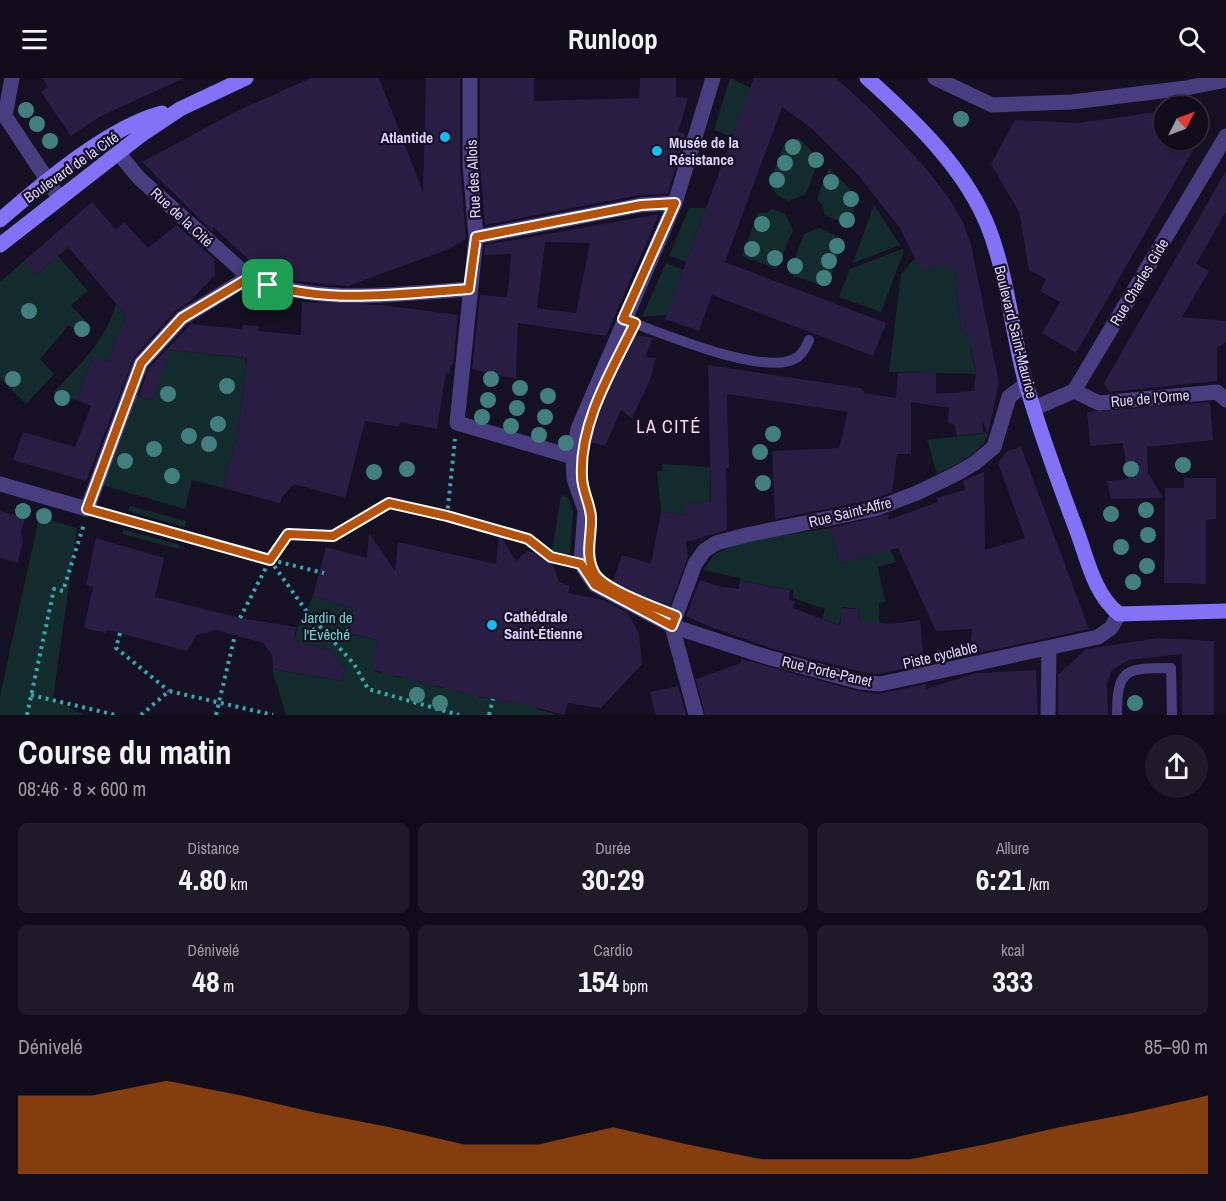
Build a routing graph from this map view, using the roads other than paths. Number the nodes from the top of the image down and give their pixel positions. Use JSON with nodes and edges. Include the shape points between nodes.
{"nodes":[{"id":1,"x":12,"y":78,"type":"edge"},
{"id":2,"x":246,"y":78,"type":"edge"},
{"id":3,"x":470,"y":78,"type":"edge"},
{"id":4,"x":713,"y":78,"type":"edge"},
{"id":5,"x":867,"y":78,"type":"edge"},
{"id":6,"x":935,"y":78,"type":"edge"},
{"id":7,"x":1226,"y":80,"type":"edge"},
{"id":8,"x":180,"y":109,"type":"junction"},
{"id":9,"x":2,"y":114,"type":"edge"},
{"id":10,"x":1226,"y":136,"type":"edge"},
{"id":11,"x":118,"y":153,"type":"junction"},
{"id":12,"x":47,"y":181,"type":"junction"},
{"id":13,"x":60,"y":199,"type":"junction"},
{"id":14,"x":675,"y":203,"type":"junction"},
{"id":15,"x":0,"y":220,"type":"edge"},
{"id":16,"x":476,"y":237,"type":"junction"},
{"id":17,"x":0,"y":245,"type":"edge"},
{"id":18,"x":249,"y":278,"type":"junction"},
{"id":19,"x":469,"y":289,"type":"junction"},
{"id":20,"x":623,"y":319,"type":"junction"},
{"id":21,"x":809,"y":340,"type":"dead end"},
{"id":22,"x":1026,"y":384,"type":"junction"},
{"id":23,"x":1074,"y":391,"type":"junction"},
{"id":24,"x":1226,"y":400,"type":"edge"},
{"id":25,"x":1035,"y":408,"type":"junction"},
{"id":26,"x":573,"y":457,"type":"junction"},
{"id":27,"x":0,"y":484,"type":"edge"},
{"id":28,"x":1226,"y":611,"type":"edge"},
{"id":29,"x":1119,"y":614,"type":"junction"},
{"id":30,"x":672,"y":626,"type":"junction"},
{"id":31,"x":1049,"y":648,"type":"junction"},
{"id":32,"x":696,"y":715,"type":"edge"},
{"id":33,"x":1048,"y":715,"type":"edge"},
{"id":34,"x":1117,"y":715,"type":"edge"},
{"id":35,"x":1172,"y":715,"type":"edge"}],
"edges":[{"from":1,"to":9,"type":"street"},
{"from":2,"to":8,"type":"main road"},
{"from":3,"to":16,"type":"street","name":"Rue des Allois","via":[[470,165]]},
{"from":4,"to":14,"type":"street"},
{"from":5,"to":22,"type":"main road","name":"Boulevard Saint-Maurice","via":[[933,143],[976,202],[998,257]]},
{"from":6,"to":7,"type":"street","via":[[992,105],[1095,99]]},
{"from":8,"to":11,"type":"main road"},
{"from":8,"to":12,"type":"main road","name":"Boulevard de la Cité","via":[[158,114],[117,134]]},
{"from":9,"to":12,"type":"street"},
{"from":10,"to":23,"type":"street","name":"Rue Charles Gide"},
{"from":11,"to":13,"type":"main road"},
{"from":11,"to":18,"type":"street","name":"Rue de la Cité","via":[[139,178]]},
{"from":12,"to":13,"type":"street"},
{"from":12,"to":15,"type":"main road","name":"Boulevard de la Cité"},
{"from":13,"to":17,"type":"main road"},
{"from":14,"to":16,"type":"street","via":[[641,205]]},
{"from":14,"to":20,"type":"street"},
{"from":16,"to":19,"type":"street","name":"Rue des Allois"},
{"from":18,"to":19,"type":"street","via":[[284,290],[331,297]]},
{"from":18,"to":27,"type":"street","via":[[182,318],[141,363],[92,510]]},
{"from":19,"to":26,"type":"street","name":"Rue des Allois","via":[[457,423]]},
{"from":20,"to":21,"type":"lane","via":[[710,350],[766,362],[795,359]]},
{"from":20,"to":26,"type":"street","via":[[578,429]]},
{"from":22,"to":25,"type":"main road","name":"Boulevard Saint-Maurice"},
{"from":22,"to":30,"type":"street","name":"Rue Saint-Affre","via":[[1009,398],[994,447],[956,474],[875,509],[716,543],[704,551],[695,564]]},
{"from":23,"to":24,"type":"street","name":"Rue de l'Orme","via":[[1099,403],[1217,392]]},
{"from":23,"to":25,"type":"street"},
{"from":25,"to":29,"type":"main road","name":"Boulevard Saint-Maurice","via":[[1047,451],[1100,592]]},
{"from":26,"to":30,"type":"street","name":"Rue Porte-Panet","via":[[574,478],[585,510],[581,564],[595,585]]},
{"from":28,"to":29,"type":"main road"},
{"from":29,"to":31,"type":"street","name":"Rue Porte-Panet","via":[[1111,628],[1098,637]]},
{"from":30,"to":31,"type":"street","name":"Rue Porte-Panet","via":[[767,657],[880,684]]},
{"from":30,"to":32,"type":"street"},
{"from":31,"to":33,"type":"street"},
{"from":34,"to":35,"type":"lane","via":[[1117,687],[1122,679],[1131,671],[1159,668],[1171,668]]}]}
